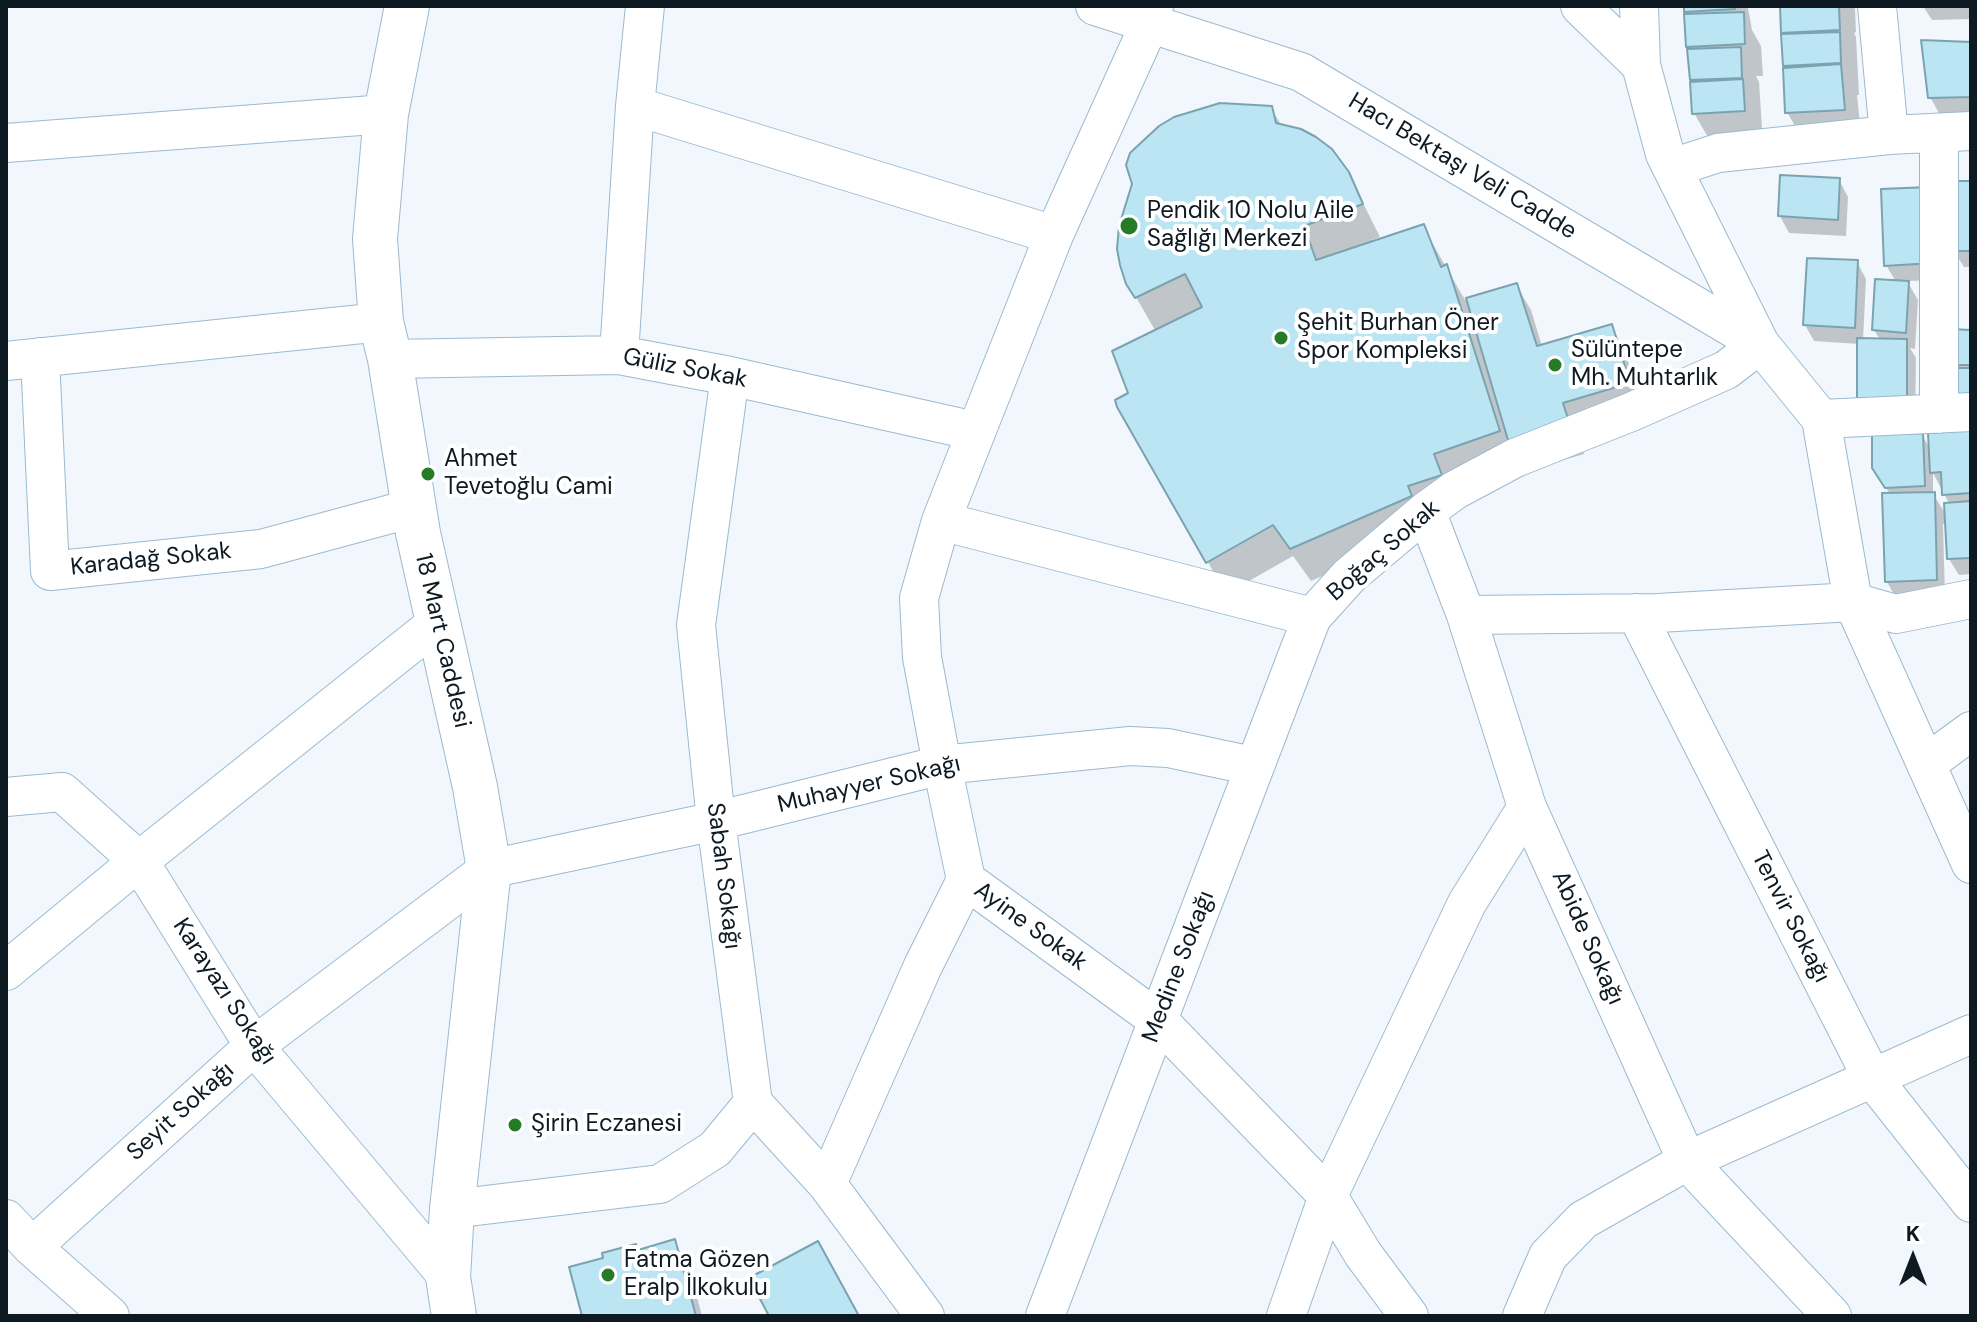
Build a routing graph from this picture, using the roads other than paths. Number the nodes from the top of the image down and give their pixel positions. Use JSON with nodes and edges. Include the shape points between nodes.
{"nodes":[{"id":1,"x":407,"y":6,"type":"edge"},
{"id":2,"x":645,"y":6,"type":"edge"},
{"id":3,"x":1095,"y":6,"type":"edge"},
{"id":4,"x":1580,"y":6,"type":"edge"},
{"id":5,"x":1639,"y":6,"type":"edge"},
{"id":6,"x":1877,"y":6,"type":"edge"},
{"id":7,"x":1152,"y":14,"type":"edge"},
{"id":8,"x":1641,"y":65,"type":"junction"},
{"id":9,"x":635,"y":106,"type":"junction"},
{"id":10,"x":386,"y":114,"type":"junction"},
{"id":11,"x":1955,"y":132,"type":"edge"},
{"id":12,"x":1889,"y":135,"type":"junction"},
{"id":13,"x":6,"y":143,"type":"edge"},
{"id":14,"x":1672,"y":168,"type":"junction"},
{"id":15,"x":1054,"y":235,"type":"junction"},
{"id":16,"x":385,"y":340,"type":"junction"},
{"id":17,"x":1760,"y":344,"type":"junction"},
{"id":18,"x":619,"y":355,"type":"junction"},
{"id":19,"x":23,"y":359,"type":"edge"},
{"id":20,"x":730,"y":376,"type":"junction"},
{"id":21,"x":1955,"y":413,"type":"edge"},
{"id":22,"x":1821,"y":419,"type":"junction"},
{"id":23,"x":975,"y":431,"type":"junction"},
{"id":24,"x":413,"y":508,"type":"junction"},
{"id":25,"x":1426,"y":511,"type":"junction"},
{"id":26,"x":941,"y":521,"type":"junction"},
{"id":27,"x":1971,"y":599,"type":"edge"},
{"id":28,"x":1853,"y":602,"type":"junction"},
{"id":29,"x":1636,"y":613,"type":"junction"},
{"id":30,"x":1466,"y":615,"type":"junction"},
{"id":31,"x":1312,"y":617,"type":"junction"},
{"id":32,"x":438,"y":622,"type":"junction"},
{"id":33,"x":1971,"y":731,"type":"edge"},
{"id":34,"x":1926,"y":764,"type":"junction"},
{"id":35,"x":942,"y":765,"type":"junction"},
{"id":36,"x":1253,"y":766,"type":"junction"},
{"id":37,"x":6,"y":797,"type":"edge"},
{"id":38,"x":1527,"y":807,"type":"junction"},
{"id":39,"x":716,"y":821,"type":"junction"},
{"id":40,"x":139,"y":861,"type":"junction"},
{"id":41,"x":1971,"y":864,"type":"edge"},
{"id":42,"x":489,"y":869,"type":"junction"},
{"id":43,"x":966,"y":880,"type":"junction"},
{"id":44,"x":6,"y":971,"type":"edge"},
{"id":45,"x":1158,"y":1020,"type":"junction"},
{"id":46,"x":1971,"y":1034,"type":"edge"},
{"id":47,"x":254,"y":1046,"type":"junction"},
{"id":48,"x":1872,"y":1078,"type":"junction"},
{"id":49,"x":753,"y":1103,"type":"junction"},
{"id":50,"x":1687,"y":1161,"type":"junction"},
{"id":51,"x":827,"y":1184,"type":"junction"},
{"id":52,"x":1328,"y":1196,"type":"junction"},
{"id":53,"x":1971,"y":1203,"type":"edge"},
{"id":54,"x":452,"y":1209,"type":"junction"},
{"id":55,"x":6,"y":1219,"type":"edge"},
{"id":56,"x":32,"y":1247,"type":"junction"},
{"id":57,"x":451,"y":1296,"type":"edge"},
{"id":58,"x":110,"y":1316,"type":"edge"},
{"id":59,"x":471,"y":1316,"type":"edge"},
{"id":60,"x":925,"y":1316,"type":"edge"},
{"id":61,"x":1045,"y":1316,"type":"edge"},
{"id":62,"x":1286,"y":1316,"type":"edge"},
{"id":63,"x":1409,"y":1316,"type":"edge"},
{"id":64,"x":1522,"y":1316,"type":"edge"},
{"id":65,"x":1832,"y":1316,"type":"edge"}],
"edges":[{"from":1,"to":10,"type":"street","name":"18 Mart Caddesi"},
{"from":2,"to":9,"type":"street"},
{"from":3,"to":7,"type":"street","name":"Hacı Bektaşı Veli Cadde"},
{"from":4,"to":8,"type":"street"},
{"from":5,"to":8,"type":"street"},
{"from":6,"to":12,"type":"street"},
{"from":7,"to":15,"type":"street","name":"Ayine Sokak"},
{"from":7,"to":17,"type":"street","name":"Hacı Bektaşı Veli Cadde","via":[[1301,72]]},
{"from":8,"to":14,"type":"street"},
{"from":9,"to":15,"type":"street"},
{"from":9,"to":18,"type":"street"},
{"from":10,"to":13,"type":"street"},
{"from":10,"to":16,"type":"street","name":"18 Mart Caddesi","via":[[375,239]]},
{"from":11,"to":12,"type":"street"},
{"from":11,"to":21,"type":"street"},
{"from":12,"to":14,"type":"street","via":[[1718,153]]},
{"from":14,"to":17,"type":"street"},
{"from":15,"to":23,"type":"street","name":"Ayine Sokak"},
{"from":16,"to":18,"type":"street","name":"Güliz Sokak"},
{"from":16,"to":19,"type":"street","name":"Güliz Sokak"},
{"from":16,"to":24,"type":"street","name":"18 Mart Caddesi"},
{"from":17,"to":22,"type":"street"},
{"from":17,"to":25,"type":"street","name":"Boğaç Sokak","via":[[1726,370],[1515,458]]},
{"from":18,"to":20,"type":"street","name":"Güliz Sokak"},
{"from":19,"to":24,"type":"street","name":"Karadağ Sokak","via":[[50,571],[261,549]]},
{"from":20,"to":23,"type":"street","name":"Güliz Sokak"},
{"from":20,"to":39,"type":"street","name":"Sabah Sokağı","via":[[696,625]]},
{"from":21,"to":22,"type":"street"},
{"from":22,"to":28,"type":"street"},
{"from":23,"to":26,"type":"street","name":"Ayine Sokak"},
{"from":24,"to":32,"type":"street","name":"18 Mart Caddesi"},
{"from":25,"to":30,"type":"street","name":"Abide Sokağı"},
{"from":25,"to":31,"type":"street","name":"Boğaç Sokak","via":[[1349,576]]},
{"from":26,"to":31,"type":"street","name":"Boğaç Sokak"},
{"from":26,"to":35,"type":"street","name":"Ayine Sokak","via":[[919,598],[922,657]]},
{"from":27,"to":28,"type":"street","via":[[1896,614]]},
{"from":28,"to":29,"type":"street"},
{"from":28,"to":34,"type":"street"},
{"from":29,"to":30,"type":"street"},
{"from":29,"to":48,"type":"street","name":"Tenvir Sokağı"},
{"from":30,"to":38,"type":"street","name":"Abide Sokağı"},
{"from":31,"to":36,"type":"street","name":"Medine Sokağı"},
{"from":32,"to":40,"type":"street"},
{"from":32,"to":42,"type":"street","name":"18 Mart Caddesi"},
{"from":33,"to":34,"type":"street"},
{"from":34,"to":41,"type":"street"},
{"from":35,"to":36,"type":"street","name":"Muhayyer Sokağı","via":[[1130,746],[1168,748]]},
{"from":35,"to":39,"type":"street","name":"Muhayyer Sokağı"},
{"from":35,"to":43,"type":"street","name":"Ayine Sokak"},
{"from":36,"to":45,"type":"street","name":"Medine Sokağı"},
{"from":37,"to":40,"type":"street","name":"Karayazı Sokağı","via":[[62,792]]},
{"from":38,"to":50,"type":"street","name":"Abide Sokağı"},
{"from":38,"to":52,"type":"street","via":[[1467,903]]},
{"from":39,"to":42,"type":"street","name":"Muhayyer Sokağı"},
{"from":39,"to":49,"type":"street","name":"Sabah Sokağı"},
{"from":40,"to":44,"type":"street"},
{"from":40,"to":47,"type":"street","name":"Karayazı Sokağı"},
{"from":42,"to":47,"type":"street","name":"Seyit Sokağı"},
{"from":42,"to":54,"type":"street","name":"18 Mart Caddesi"},
{"from":43,"to":45,"type":"street","name":"Ayine Sokak"},
{"from":43,"to":51,"type":"street"},
{"from":45,"to":52,"type":"street","name":"Ayine Sokak"},
{"from":45,"to":61,"type":"street","name":"Medine Sokağı"},
{"from":46,"to":48,"type":"street"},
{"from":47,"to":56,"type":"street","name":"Seyit Sokağı"},
{"from":47,"to":57,"type":"street","name":"Karayazı Sokağı"},
{"from":48,"to":50,"type":"street"},
{"from":48,"to":53,"type":"street","name":"Tenvir Sokağı"},
{"from":49,"to":51,"type":"street"},
{"from":49,"to":54,"type":"street","via":[[715,1149],[660,1184]]},
{"from":50,"to":64,"type":"street","via":[[1583,1220],[1548,1256]]},
{"from":50,"to":65,"type":"street","name":"Abide Sokağı"},
{"from":51,"to":60,"type":"street"},
{"from":52,"to":62,"type":"street"},
{"from":52,"to":63,"type":"street","name":"Ayine Sokak"},
{"from":54,"to":57,"type":"street","name":"18 Mart Caddesi"},
{"from":55,"to":56,"type":"street"},
{"from":56,"to":58,"type":"street"},
{"from":57,"to":59,"type":"street"}]}
